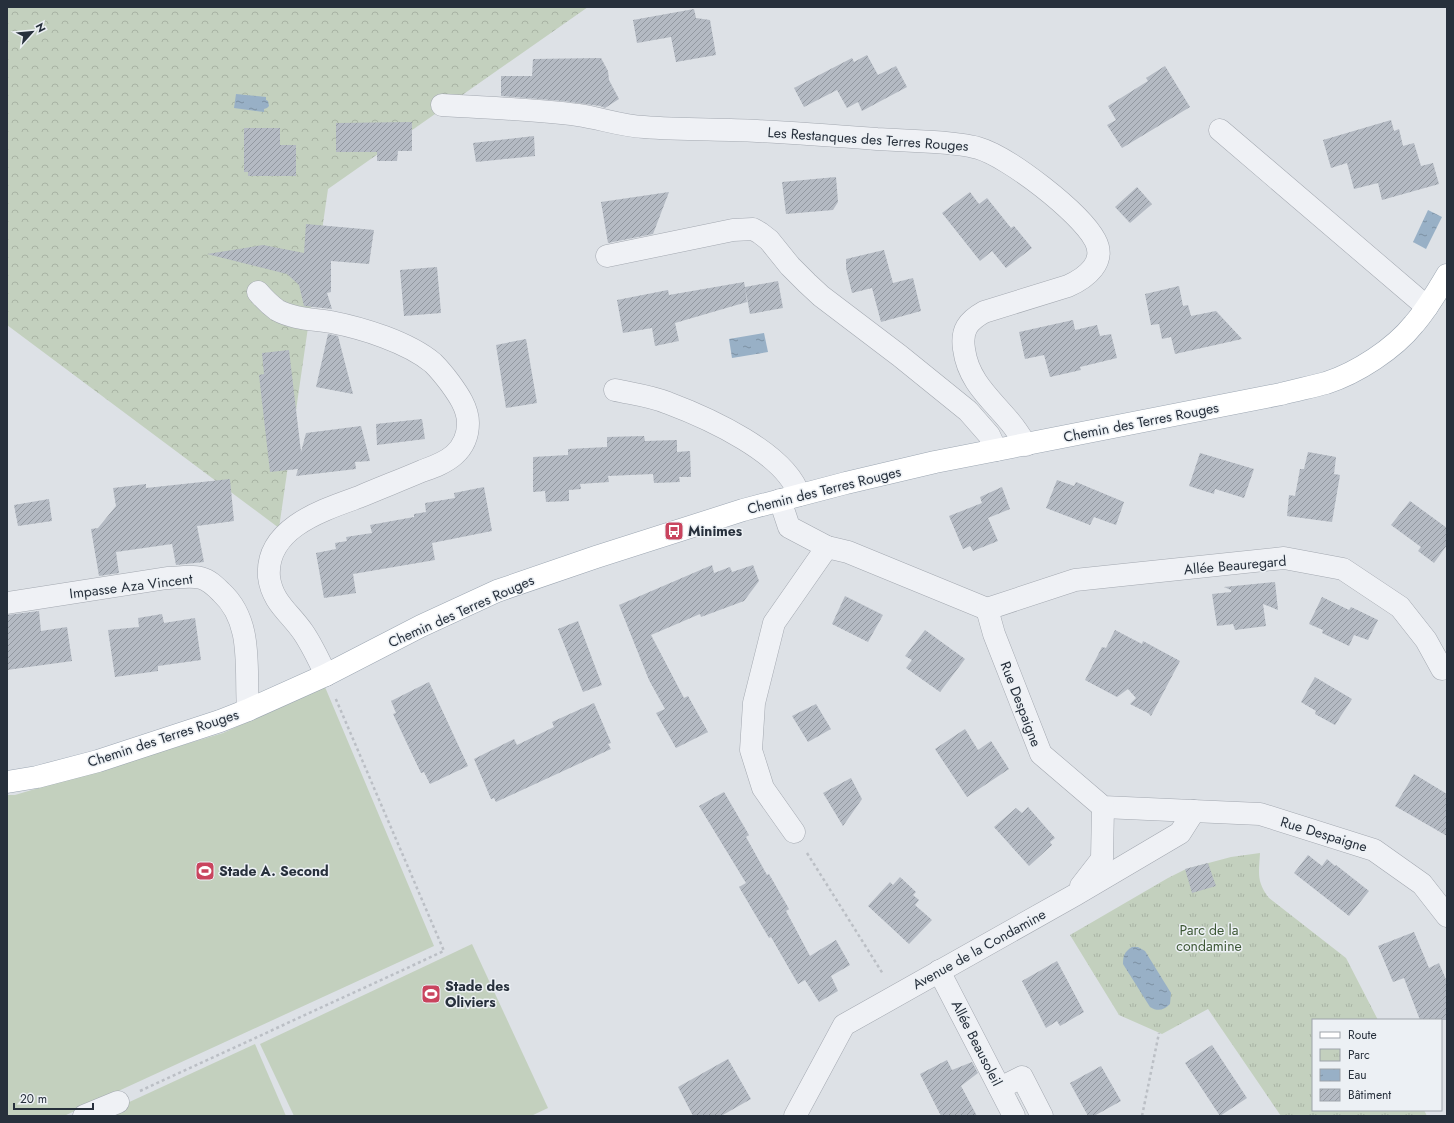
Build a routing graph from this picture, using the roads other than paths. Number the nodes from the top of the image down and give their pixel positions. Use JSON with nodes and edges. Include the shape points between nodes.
{"nodes":[{"id":1,"x":442,"y":105,"type":"dead end"},
{"id":2,"x":1220,"y":130,"type":"dead end"},
{"id":3,"x":607,"y":256,"type":"dead end"},
{"id":4,"x":1447,"y":275,"type":"edge"},
{"id":5,"x":258,"y":292,"type":"dead end"},
{"id":6,"x":1427,"y":307,"type":"junction"},
{"id":7,"x":615,"y":390,"type":"dead end"},
{"id":8,"x":1026,"y":445,"type":"junction"},
{"id":9,"x":996,"y":450,"type":"junction"},
{"id":10,"x":790,"y":498,"type":"junction"},
{"id":11,"x":827,"y":547,"type":"junction"},
{"id":12,"x":7,"y":602,"type":"edge"},
{"id":13,"x":987,"y":609,"type":"junction"},
{"id":14,"x":1442,"y":669,"type":"dead end"},
{"id":15,"x":326,"y":675,"type":"junction"},
{"id":16,"x":248,"y":710,"type":"junction"},
{"id":17,"x":7,"y":782,"type":"edge"},
{"id":18,"x":1103,"y":807,"type":"junction"},
{"id":19,"x":1194,"y":811,"type":"junction"},
{"id":20,"x":794,"y":832,"type":"road end"},
{"id":21,"x":1074,"y":895,"type":"junction"},
{"id":22,"x":1447,"y":916,"type":"edge"},
{"id":23,"x":939,"y":971,"type":"junction"},
{"id":24,"x":1000,"y":1088,"type":"junction"},
{"id":25,"x":118,"y":1102,"type":"road end"},
{"id":26,"x":84,"y":1116,"type":"edge"},
{"id":27,"x":796,"y":1116,"type":"edge"},
{"id":28,"x":1014,"y":1116,"type":"edge"},
{"id":29,"x":1042,"y":1116,"type":"edge"}],
"edges":[{"from":1,"to":8,"type":"street","name":"Les Restanques des Terres Rouges","via":[[575,114],[643,127],[758,131],[947,143],[980,148],[994,154],[1061,202],[1092,234],[1099,252],[1089,273],[1077,282],[984,312],[966,327],[963,341],[969,371]]},
{"from":2,"to":6,"type":"street"},
{"from":3,"to":9,"type":"street","via":[[733,230],[753,229],[760,232],[821,296],[968,411],[989,435]]},
{"from":4,"to":6,"type":"main road","name":"Chemin des Terres Rouges"},
{"from":5,"to":15,"type":"street","via":[[270,305],[283,312],[357,328],[424,356],[441,371],[456,392],[466,412],[468,423],[464,442],[453,456],[432,467],[314,514],[286,534],[276,547],[269,577],[274,593],[281,607],[302,630]]},
{"from":6,"to":8,"type":"main road","name":"Chemin des Terres Rouges","via":[[1413,325],[1386,350],[1353,371],[1326,382]]},
{"from":7,"to":10,"type":"street","via":[[668,402],[741,438],[771,457],[796,485]]},
{"from":8,"to":9,"type":"main road","name":"Chemin des Terres Rouges"},
{"from":9,"to":10,"type":"main road","name":"Chemin des Terres Rouges","via":[[898,470]]},
{"from":10,"to":11,"type":"street","via":[[789,527]]},
{"from":10,"to":15,"type":"main road","name":"Chemin des Terres Rouges","via":[[596,556],[497,591],[421,626]]},
{"from":11,"to":13,"type":"street","via":[[848,552]]},
{"from":11,"to":20,"type":"street","via":[[774,623],[754,704],[751,750],[763,788]]},
{"from":12,"to":16,"type":"street","name":"Impasse Aza Vincent","via":[[167,578],[201,578],[211,583],[230,601],[242,625]]},
{"from":13,"to":14,"type":"street","name":"Allée Beauregard","via":[[1075,580],[1284,558],[1343,569],[1400,608],[1426,640]]},
{"from":13,"to":18,"type":"street","name":"Rue Despaigne","via":[[994,634],[1041,754]]},
{"from":15,"to":16,"type":"main road","name":"Chemin des Terres Rouges"},
{"from":16,"to":17,"type":"main road","name":"Chemin des Terres Rouges","via":[[98,761]]},
{"from":18,"to":19,"type":"street","name":"Rue Despaigne"},
{"from":18,"to":21,"type":"street","via":[[1102,859]]},
{"from":19,"to":21,"type":"street","name":"Avenue de la Condamine","via":[[1180,833]]},
{"from":19,"to":22,"type":"street","name":"Rue Despaigne","via":[[1260,814],[1374,850],[1422,884]]},
{"from":21,"to":23,"type":"street","name":"Avenue de la Condamine"},
{"from":23,"to":24,"type":"street","name":"Allée Beausoleil"},
{"from":23,"to":27,"type":"street","name":"Avenue de la Condamine","via":[[844,1025]]},
{"from":24,"to":28,"type":"street","name":"Allée Beausoleil"},
{"from":24,"to":29,"type":"street","via":[[1022,1077]]},
{"from":25,"to":26,"type":"street"}]}
